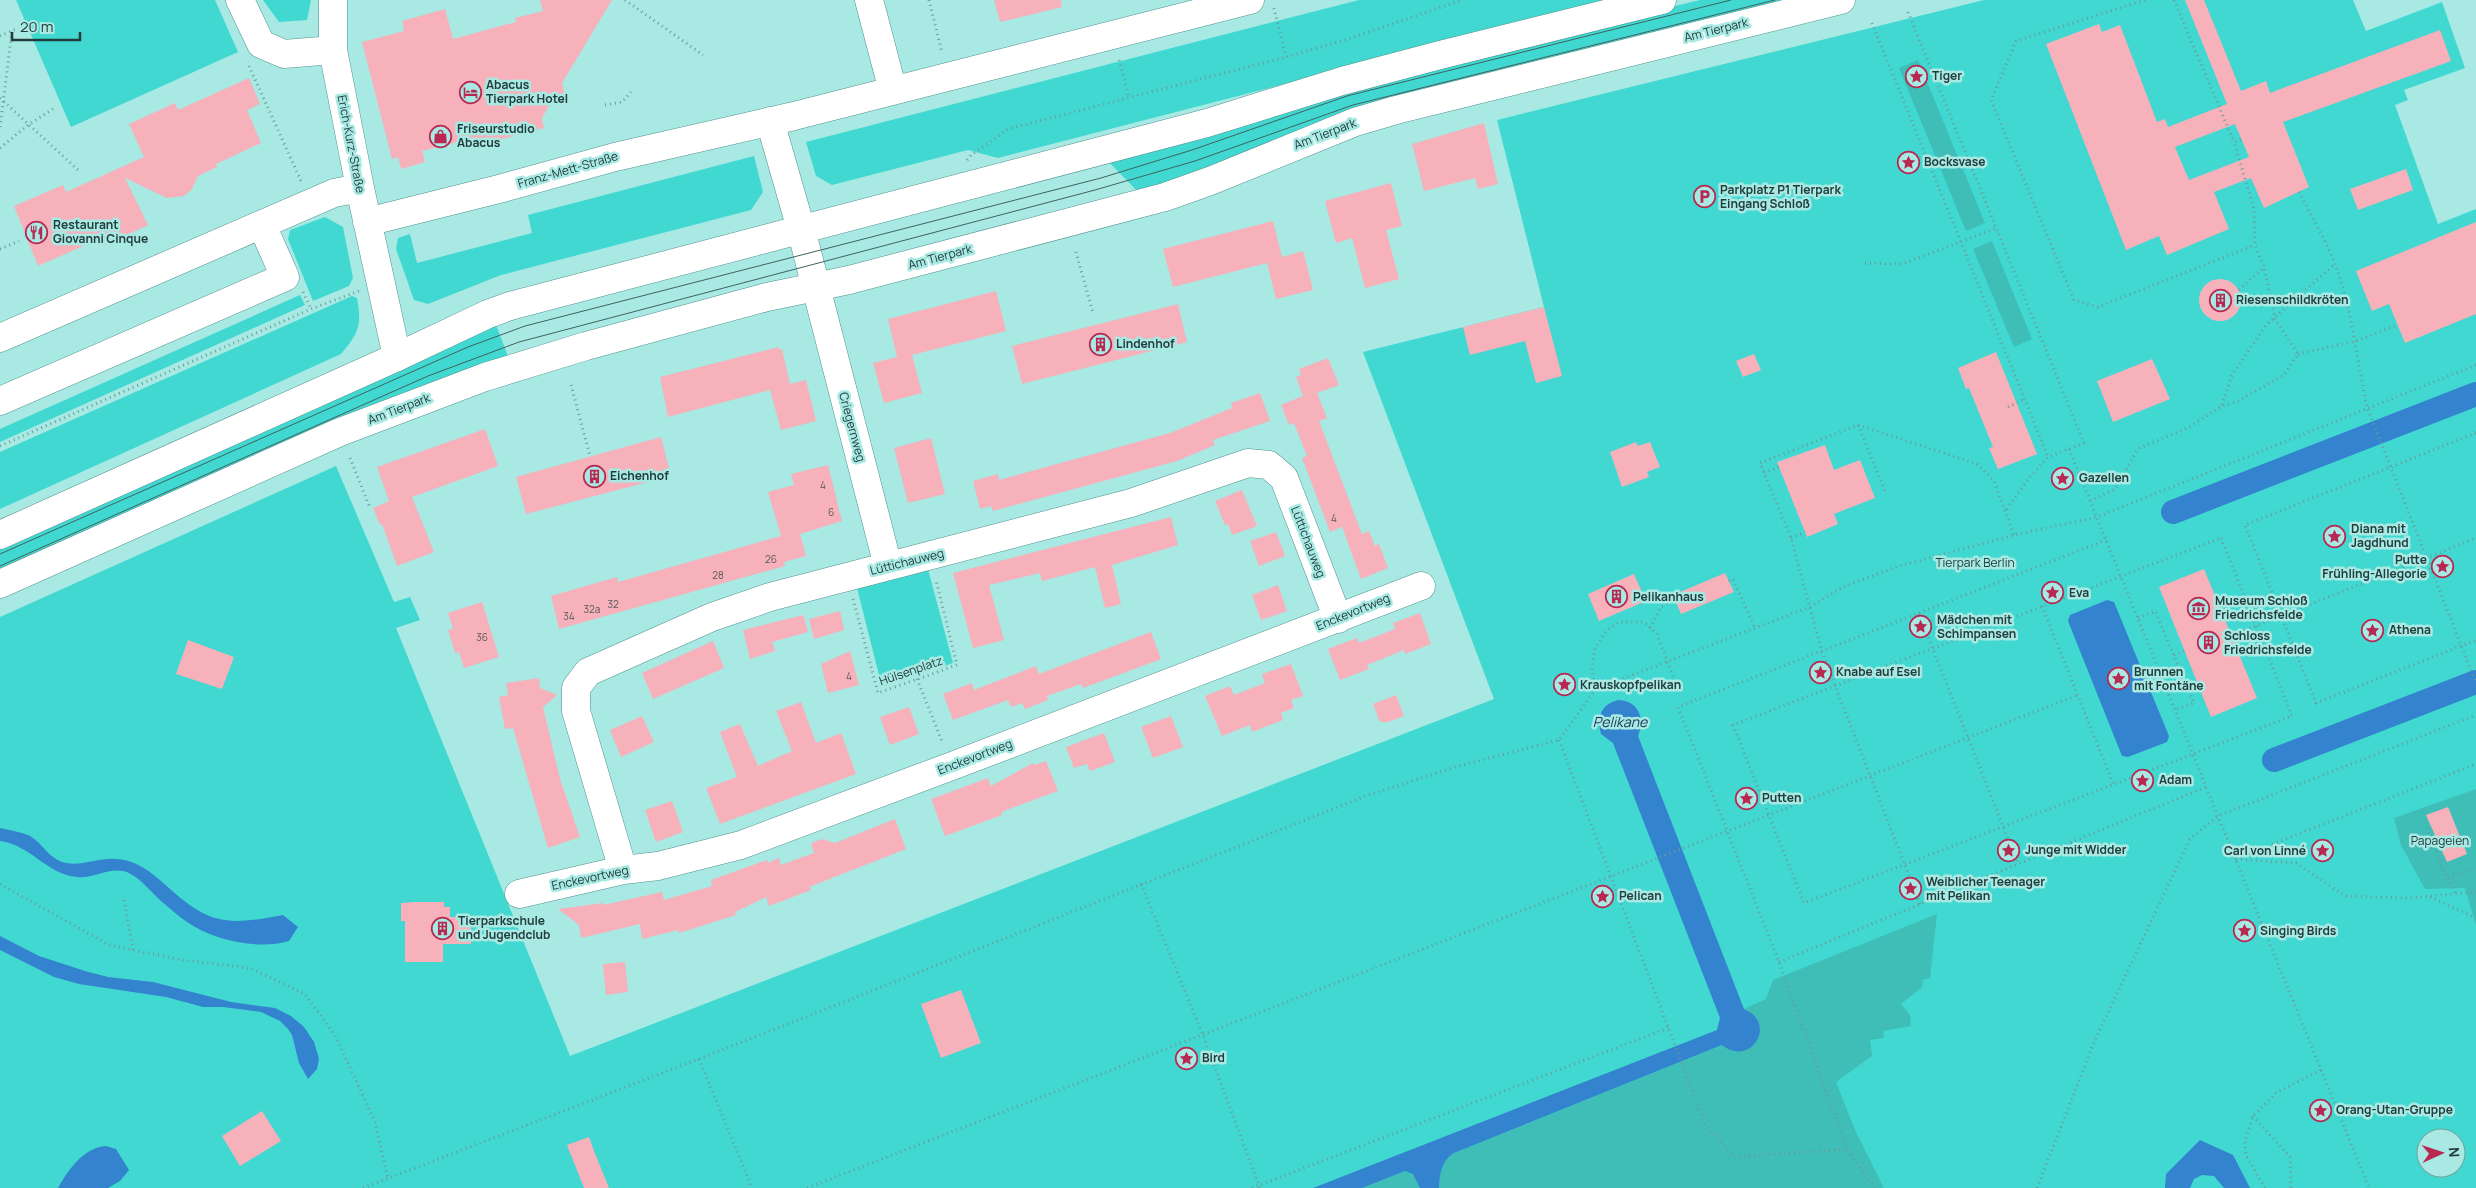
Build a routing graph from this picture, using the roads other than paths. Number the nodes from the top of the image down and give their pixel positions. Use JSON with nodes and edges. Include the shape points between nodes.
{"nodes":[{"id":1,"x":240,"y":0,"type":"edge"},
{"id":2,"x":333,"y":0,"type":"edge"},
{"id":3,"x":869,"y":0,"type":"edge"},
{"id":4,"x":1250,"y":0,"type":"edge"},
{"id":5,"x":1662,"y":0,"type":"edge"},
{"id":6,"x":1841,"y":0,"type":"edge"},
{"id":7,"x":333,"y":50,"type":"junction"},
{"id":8,"x":893,"y":91,"type":"junction"},
{"id":9,"x":770,"y":121,"type":"junction"},
{"id":10,"x":360,"y":188,"type":"junction"},
{"id":11,"x":367,"y":222,"type":"junction"},
{"id":12,"x":262,"y":225,"type":"junction"},
{"id":13,"x":801,"y":229,"type":"junction"},
{"id":14,"x":816,"y":288,"type":"junction"},
{"id":15,"x":0,"y":338,"type":"edge"},
{"id":16,"x":397,"y":357,"type":"junction"},
{"id":17,"x":0,"y":401,"type":"edge"},
{"id":18,"x":0,"y":535,"type":"edge"},
{"id":19,"x":888,"y":566,"type":"junction"},
{"id":20,"x":0,"y":584,"type":"edge"},
{"id":21,"x":1421,"y":586,"type":"dead end"},
{"id":22,"x":1338,"y":619,"type":"junction"},
{"id":23,"x":623,"y":870,"type":"junction"},
{"id":24,"x":518,"y":894,"type":"dead end"}],
"edges":[{"from":1,"to":7,"type":"street","via":[[260,44],[284,54]]},
{"from":2,"to":7,"type":"street","name":"Erich-Kurz-Straße"},
{"from":3,"to":8,"type":"street"},
{"from":4,"to":8,"type":"street"},
{"from":5,"to":13,"type":"street","via":[[1404,64],[1207,123]]},
{"from":6,"to":14,"type":"street","name":"Am Tierpark","via":[[1396,110],[1355,122],[1165,197]]},
{"from":7,"to":10,"type":"street","name":"Erich-Kurz-Straße"},
{"from":8,"to":9,"type":"street","name":"Franz-Mett-Straße"},
{"from":9,"to":11,"type":"street","name":"Franz-Mett-Straße","via":[[615,157]]},
{"from":9,"to":13,"type":"street"},
{"from":10,"to":11,"type":"street","name":"Erich-Kurz-Straße"},
{"from":10,"to":12,"type":"street","via":[[334,193]]},
{"from":11,"to":16,"type":"street","name":"Erich-Kurz-Straße"},
{"from":12,"to":15,"type":"street"},
{"from":12,"to":17,"type":"street","via":[[285,277]]},
{"from":13,"to":14,"type":"street"},
{"from":13,"to":16,"type":"street","via":[[510,306]]},
{"from":14,"to":19,"type":"street","name":"Criegernweg"},
{"from":14,"to":20,"type":"street","name":"Am Tierpark","via":[[767,297],[586,346],[440,393],[340,432]]},
{"from":16,"to":18,"type":"street"},
{"from":19,"to":22,"type":"street","name":"Lüttichauweg","via":[[1131,504],[1248,463],[1269,465],[1284,478]]},
{"from":19,"to":23,"type":"street","name":"Lüttichauweg","via":[[712,616],[588,672],[576,688],[576,710]]},
{"from":21,"to":22,"type":"street","name":"Enckevortweg"},
{"from":22,"to":23,"type":"street","name":"Enckevortweg","via":[[741,845],[658,866]]},
{"from":23,"to":24,"type":"street","name":"Enckevortweg"}]}
